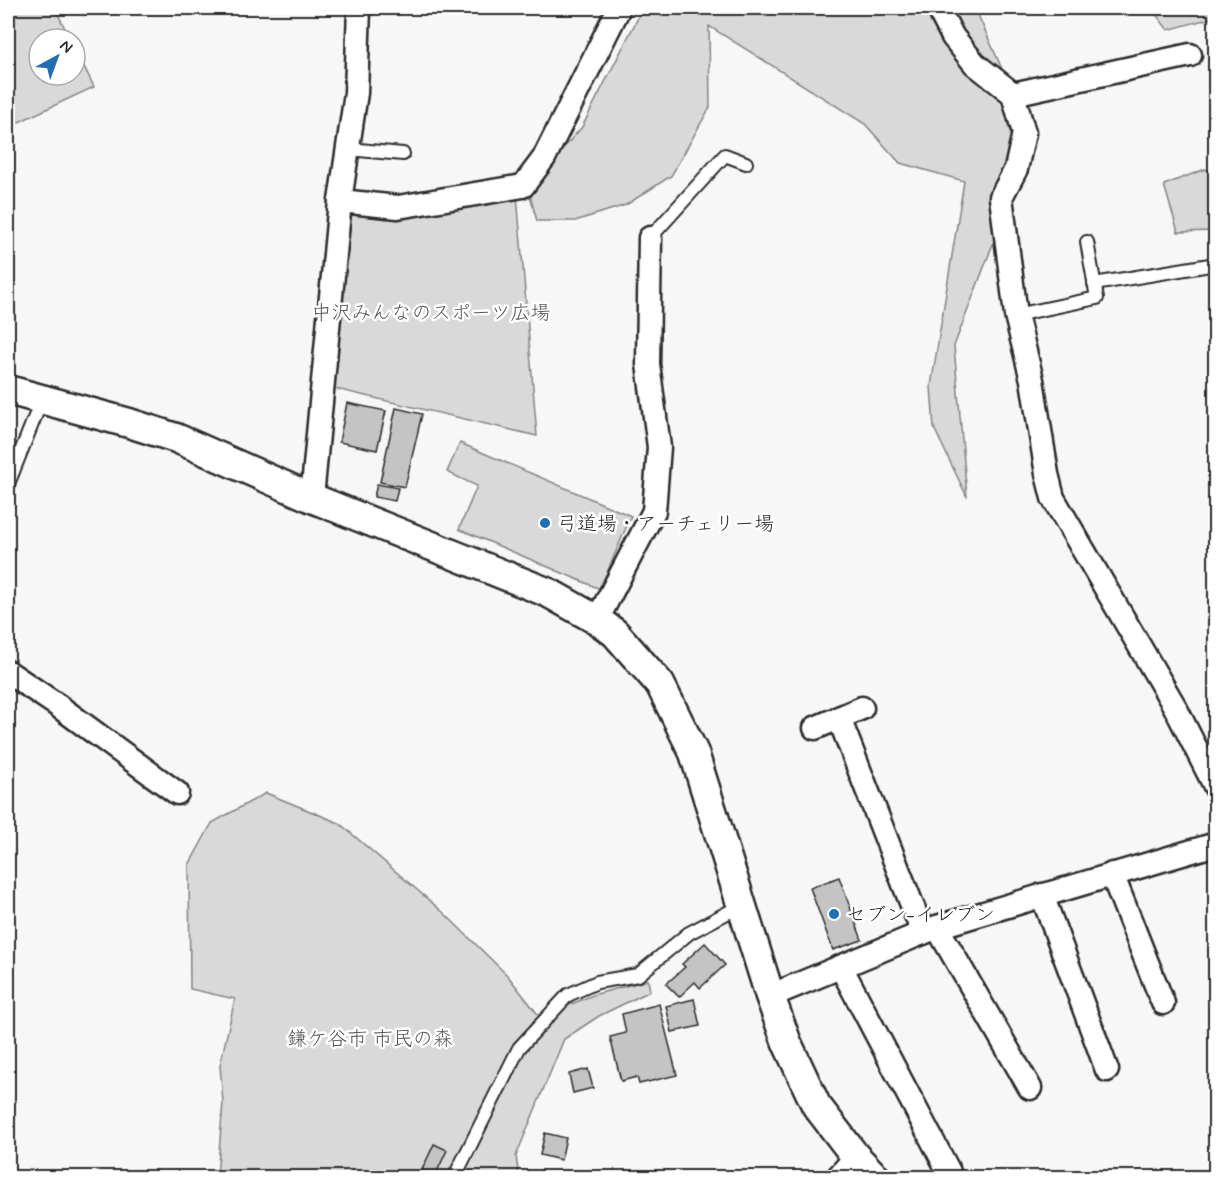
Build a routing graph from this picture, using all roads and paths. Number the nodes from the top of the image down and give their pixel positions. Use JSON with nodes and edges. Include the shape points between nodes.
{"nodes":[{"id":1,"x":359,"y":8,"type":"edge"},
{"id":2,"x":619,"y":8,"type":"edge"},
{"id":3,"x":942,"y":8,"type":"edge"},
{"id":4,"x":1190,"y":56,"type":"dead end"},
{"id":5,"x":1013,"y":94,"type":"junction"},
{"id":6,"x":348,"y":149,"type":"junction"},
{"id":7,"x":403,"y":154,"type":"dead end"},
{"id":8,"x":746,"y":163,"type":"dead end"},
{"id":9,"x":339,"y":201,"type":"junction"},
{"id":10,"x":650,"y":237,"type":"joint"},
{"id":11,"x":1087,"y":242,"type":"dead end"},
{"id":12,"x":1215,"y":264,"type":"edge"},
{"id":13,"x":1094,"y":284,"type":"junction"},
{"id":14,"x":1016,"y":315,"type":"junction"},
{"id":15,"x":8,"y":390,"type":"edge"},
{"id":16,"x":42,"y":399,"type":"junction"},
{"id":17,"x":8,"y":484,"type":"edge"},
{"id":18,"x":312,"y":498,"type":"junction"},
{"id":19,"x":597,"y":620,"type":"junction"},
{"id":20,"x":8,"y":672,"type":"edge"},
{"id":21,"x":862,"y":708,"type":"dead end"},
{"id":22,"x":839,"y":718,"type":"junction"},
{"id":23,"x":815,"y":728,"type":"dead end"},
{"id":24,"x":1215,"y":788,"type":"edge"},
{"id":25,"x":177,"y":793,"type":"dead end"},
{"id":26,"x":1214,"y":851,"type":"edge"},
{"id":27,"x":1112,"y":874,"type":"junction"},
{"id":28,"x":1042,"y":895,"type":"junction"},
{"id":29,"x":742,"y":904,"type":"junction"},
{"id":30,"x":930,"y":930,"type":"junction"},
{"id":31,"x":841,"y":967,"type":"junction"},
{"id":32,"x":770,"y":996,"type":"junction"},
{"id":33,"x":1163,"y":1003,"type":"dead end"},
{"id":34,"x":1107,"y":1070,"type":"dead end"},
{"id":35,"x":1030,"y":1088,"type":"dead end"},
{"id":36,"x":856,"y":1157,"type":"junction"},
{"id":37,"x":949,"y":1172,"type":"dead end"},
{"id":38,"x":454,"y":1178,"type":"edge"},
{"id":39,"x":837,"y":1178,"type":"edge"},
{"id":40,"x":876,"y":1178,"type":"edge"}],
"edges":[{"from":1,"to":6,"type":"street","via":[[356,93]]},
{"from":2,"to":9,"type":"street","via":[[544,158],[523,186],[398,207]]},
{"from":3,"to":5,"type":"street","via":[[953,37],[975,64]]},
{"from":4,"to":5,"type":"street"},
{"from":5,"to":14,"type":"street","via":[[1024,133],[1016,169],[1001,197]]},
{"from":6,"to":7,"type":"lane"},
{"from":6,"to":9,"type":"street"},
{"from":8,"to":10,"type":"lane","via":[[725,155]]},
{"from":9,"to":18,"type":"street"},
{"from":10,"to":19,"type":"street","via":[[648,364],[659,447],[654,511]]},
{"from":11,"to":13,"type":"lane"},
{"from":12,"to":13,"type":"lane"},
{"from":13,"to":14,"type":"lane","via":[[1096,298]]},
{"from":14,"to":24,"type":"street","via":[[1053,498],[1175,707]]},
{"from":15,"to":16,"type":"street"},
{"from":16,"to":17,"type":"lane"},
{"from":16,"to":18,"type":"street","via":[[176,438]]},
{"from":18,"to":19,"type":"street","via":[[549,593]]},
{"from":19,"to":29,"type":"street","via":[[615,633],[660,684],[694,753]]},
{"from":20,"to":25,"type":"street"},
{"from":21,"to":22,"type":"street"},
{"from":22,"to":23,"type":"street"},
{"from":22,"to":30,"type":"street"},
{"from":26,"to":27,"type":"street"},
{"from":27,"to":28,"type":"street"},
{"from":27,"to":33,"type":"street"},
{"from":28,"to":30,"type":"street"},
{"from":28,"to":34,"type":"street"},
{"from":29,"to":32,"type":"street"},
{"from":29,"to":38,"type":"lane","via":[[689,933],[638,975],[597,981],[568,995],[519,1048]]},
{"from":30,"to":31,"type":"street"},
{"from":30,"to":35,"type":"street"},
{"from":31,"to":32,"type":"street"},
{"from":31,"to":37,"type":"street"},
{"from":32,"to":36,"type":"street","via":[[816,1105]]},
{"from":36,"to":39,"type":"street"},
{"from":36,"to":40,"type":"street"}]}
